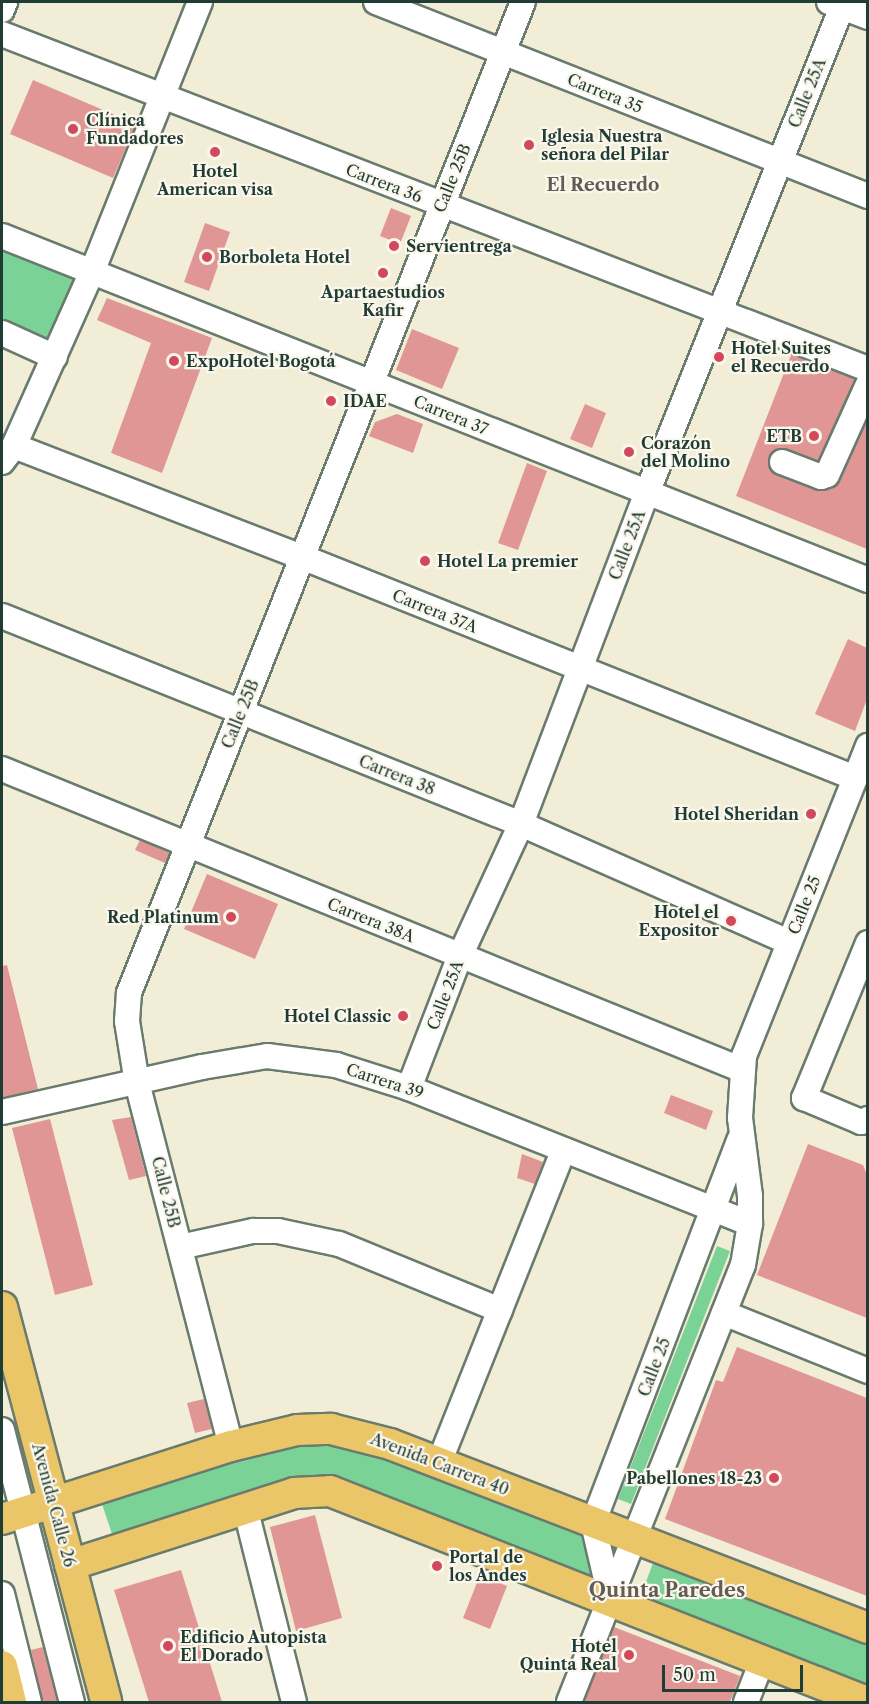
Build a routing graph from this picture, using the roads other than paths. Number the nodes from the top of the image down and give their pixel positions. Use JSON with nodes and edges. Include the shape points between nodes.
{"nodes":[{"id":1,"x":5,"y":2,"type":"edge"},
{"id":2,"x":200,"y":2,"type":"edge"},
{"id":3,"x":376,"y":2,"type":"edge"},
{"id":4,"x":523,"y":2,"type":"edge"},
{"id":5,"x":838,"y":3,"type":"edge"},
{"id":6,"x":2,"y":10,"type":"edge"},
{"id":7,"x":867,"y":17,"type":"edge"},
{"id":8,"x":2,"y":34,"type":"edge"},
{"id":9,"x":503,"y":52,"type":"junction"},
{"id":10,"x":163,"y":97,"type":"junction"},
{"id":11,"x":780,"y":161,"type":"junction"},
{"id":12,"x":867,"y":196,"type":"edge"},
{"id":13,"x":442,"y":205,"type":"junction"},
{"id":14,"x":2,"y":236,"type":"edge"},
{"id":15,"x":92,"y":272,"type":"junction"},
{"id":16,"x":720,"y":312,"type":"junction"},
{"id":17,"x":2,"y":333,"type":"edge"},
{"id":18,"x":55,"y":357,"type":"junction"},
{"id":19,"x":867,"y":369,"type":"edge"},
{"id":20,"x":371,"y":383,"type":"junction"},
{"id":21,"x":867,"y":384,"type":"edge"},
{"id":22,"x":8,"y":454,"type":"edge"},
{"id":23,"x":782,"y":462,"type":"dead end"},
{"id":24,"x":647,"y":493,"type":"junction"},
{"id":25,"x":302,"y":557,"type":"junction"},
{"id":26,"x":867,"y":580,"type":"edge"},
{"id":27,"x":2,"y":616,"type":"edge"},
{"id":28,"x":579,"y":670,"type":"junction"},
{"id":29,"x":241,"y":712,"type":"junction"},
{"id":30,"x":867,"y":746,"type":"edge"},
{"id":31,"x":2,"y":769,"type":"edge"},
{"id":32,"x":855,"y":778,"type":"junction"},
{"id":33,"x":521,"y":824,"type":"junction"},
{"id":34,"x":188,"y":844,"type":"junction"},
{"id":35,"x":789,"y":942,"type":"junction"},
{"id":36,"x":867,"y":943,"type":"edge"},
{"id":37,"x":460,"y":956,"type":"junction"},
{"id":38,"x":742,"y":1070,"type":"junction"},
{"id":39,"x":137,"y":1083,"type":"junction"},
{"id":40,"x":409,"y":1088,"type":"junction"},
{"id":41,"x":2,"y":1112,"type":"edge"},
{"id":42,"x":867,"y":1119,"type":"edge"},
{"id":43,"x":741,"y":1136,"type":"junction"},
{"id":44,"x":563,"y":1150,"type":"junction"},
{"id":45,"x":714,"y":1210,"type":"junction"},
{"id":46,"x":750,"y":1224,"type":"junction"},
{"id":47,"x":180,"y":1247,"type":"junction"},
{"id":48,"x":2,"y":1307,"type":"edge"},
{"id":49,"x":500,"y":1310,"type":"junction"},
{"id":50,"x":724,"y":1313,"type":"junction"},
{"id":51,"x":867,"y":1371,"type":"edge"},
{"id":52,"x":2,"y":1430,"type":"edge"},
{"id":53,"x":231,"y":1446,"type":"junction"},
{"id":54,"x":439,"y":1463,"type":"junction"},
{"id":55,"x":54,"y":1502,"type":"junction"},
{"id":56,"x":245,"y":1507,"type":"junction"},
{"id":57,"x":12,"y":1516,"type":"edge"},
{"id":58,"x":593,"y":1523,"type":"junction"},
{"id":59,"x":634,"y":1539,"type":"junction"},
{"id":60,"x":70,"y":1565,"type":"junction"},
{"id":61,"x":2,"y":1594,"type":"edge"},
{"id":62,"x":610,"y":1601,"type":"junction"},
{"id":63,"x":867,"y":1628,"type":"edge"},
{"id":64,"x":762,"y":1661,"type":"junction"},
{"id":65,"x":2,"y":1666,"type":"edge"},
{"id":66,"x":11,"y":1702,"type":"edge"},
{"id":67,"x":29,"y":1702,"type":"edge"},
{"id":68,"x":72,"y":1702,"type":"edge"},
{"id":69,"x":106,"y":1702,"type":"edge"},
{"id":70,"x":294,"y":1702,"type":"edge"},
{"id":71,"x":569,"y":1702,"type":"edge"},
{"id":72,"x":746,"y":1702,"type":"edge"},
{"id":73,"x":867,"y":1702,"type":"edge"}],
"edges":[{"from":1,"to":6,"type":"street"},
{"from":2,"to":10,"type":"street"},
{"from":3,"to":9,"type":"street","name":"Carrera 35"},
{"from":4,"to":9,"type":"street","name":"Calle 25B"},
{"from":5,"to":7,"type":"street"},
{"from":5,"to":11,"type":"street","name":"Calle 25A"},
{"from":8,"to":10,"type":"street","name":"Carrera 36"},
{"from":9,"to":11,"type":"street","name":"Carrera 35"},
{"from":9,"to":13,"type":"street","name":"Calle 25B"},
{"from":10,"to":13,"type":"street","name":"Carrera 36"},
{"from":10,"to":15,"type":"street"},
{"from":11,"to":12,"type":"street","name":"Carrera 35"},
{"from":11,"to":16,"type":"street","name":"Calle 25A"},
{"from":13,"to":16,"type":"street","name":"Carrera 36"},
{"from":13,"to":20,"type":"street","name":"Calle 25B"},
{"from":14,"to":15,"type":"street","name":"Carrera 37"},
{"from":15,"to":18,"type":"street"},
{"from":15,"to":20,"type":"street","name":"Carrera 37"},
{"from":16,"to":19,"type":"street","name":"Carrera 36"},
{"from":16,"to":24,"type":"street","name":"Calle 25A"},
{"from":17,"to":18,"type":"street"},
{"from":18,"to":22,"type":"street"},
{"from":20,"to":24,"type":"street","name":"Carrera 37"},
{"from":20,"to":25,"type":"street","name":"Calle 25B"},
{"from":21,"to":23,"type":"street","via":[[827,475],[821,477]]},
{"from":22,"to":25,"type":"street","name":"Carrera 37A"},
{"from":24,"to":26,"type":"street","name":"Carrera 37"},
{"from":24,"to":28,"type":"street","name":"Calle 25A"},
{"from":25,"to":28,"type":"street","name":"Carrera 37A"},
{"from":25,"to":29,"type":"street","name":"Calle 25B"},
{"from":27,"to":29,"type":"street","name":"Carrera 38"},
{"from":28,"to":32,"type":"street","name":"Carrera 37A"},
{"from":28,"to":33,"type":"street","name":"Calle 25A"},
{"from":29,"to":33,"type":"street","name":"Carrera 38"},
{"from":29,"to":34,"type":"street","name":"Calle 25B"},
{"from":30,"to":32,"type":"street","name":"Calle 25"},
{"from":31,"to":34,"type":"street","name":"Carrera 38A"},
{"from":32,"to":35,"type":"street","name":"Calle 25"},
{"from":33,"to":35,"type":"street","name":"Carrera 38"},
{"from":33,"to":37,"type":"street","name":"Calle 25A"},
{"from":34,"to":37,"type":"street","name":"Carrera 38A"},
{"from":34,"to":39,"type":"street","name":"Calle 25B","via":[[129,993],[127,1021]]},
{"from":35,"to":38,"type":"street","name":"Calle 25","via":[[747,1046]]},
{"from":36,"to":42,"type":"street","via":[[804,1098],[861,1122]]},
{"from":37,"to":38,"type":"street","name":"Carrera 38A"},
{"from":37,"to":40,"type":"street","name":"Calle 25A"},
{"from":38,"to":43,"type":"street","name":"Calle 25"},
{"from":39,"to":40,"type":"street","name":"Carrera 39","via":[[267,1056],[336,1065]]},
{"from":39,"to":41,"type":"street","name":"Carrera 39"},
{"from":39,"to":47,"type":"street","name":"Calle 25B"},
{"from":40,"to":44,"type":"street","name":"Carrera 39"},
{"from":43,"to":45,"type":"street","name":"Calle 25"},
{"from":43,"to":46,"type":"street","name":"Calle 25"},
{"from":44,"to":45,"type":"street","name":"Carrera 39"},
{"from":44,"to":49,"type":"street"},
{"from":45,"to":46,"type":"street","name":"Carrera 39"},
{"from":45,"to":58,"type":"street","name":"Calle 25"},
{"from":46,"to":50,"type":"street","name":"Calle 25","via":[[743,1265]]},
{"from":47,"to":49,"type":"street","via":[[253,1231],[278,1231],[339,1244]]},
{"from":47,"to":53,"type":"street","name":"Calle 25B"},
{"from":48,"to":55,"type":"main road","name":"Avenida Calle 26"},
{"from":49,"to":54,"type":"street"},
{"from":50,"to":51,"type":"street"},
{"from":50,"to":59,"type":"street","name":"Calle 25"},
{"from":52,"to":57,"type":"street"},
{"from":53,"to":54,"type":"main road","name":"Avenida Carrera 40","via":[[297,1430],[331,1428],[369,1437]]},
{"from":53,"to":55,"type":"main road","name":"Avenida Carrera 40"},
{"from":54,"to":58,"type":"main road","name":"Avenida Carrera 40"},
{"from":55,"to":57,"type":"main road","name":"Avenida Carrera 40"},
{"from":55,"to":60,"type":"main road","name":"Avenida Calle 26"},
{"from":56,"to":60,"type":"main road"},
{"from":56,"to":62,"type":"main road","via":[[294,1492],[330,1491]]},
{"from":56,"to":70,"type":"street"},
{"from":57,"to":68,"type":"street"},
{"from":58,"to":59,"type":"main road","name":"Avenida Carrera 40"},
{"from":58,"to":62,"type":"street"},
{"from":59,"to":62,"type":"street","name":"Calle 25"},
{"from":59,"to":63,"type":"main road","name":"Avenida Carrera 40"},
{"from":60,"to":69,"type":"main road","name":"Avenida Calle 26"},
{"from":61,"to":67,"type":"street"},
{"from":62,"to":64,"type":"main road"},
{"from":62,"to":71,"type":"street","name":"Calle 25"},
{"from":64,"to":72,"type":"street"},
{"from":64,"to":73,"type":"main road"},
{"from":65,"to":66,"type":"main road"}]}
